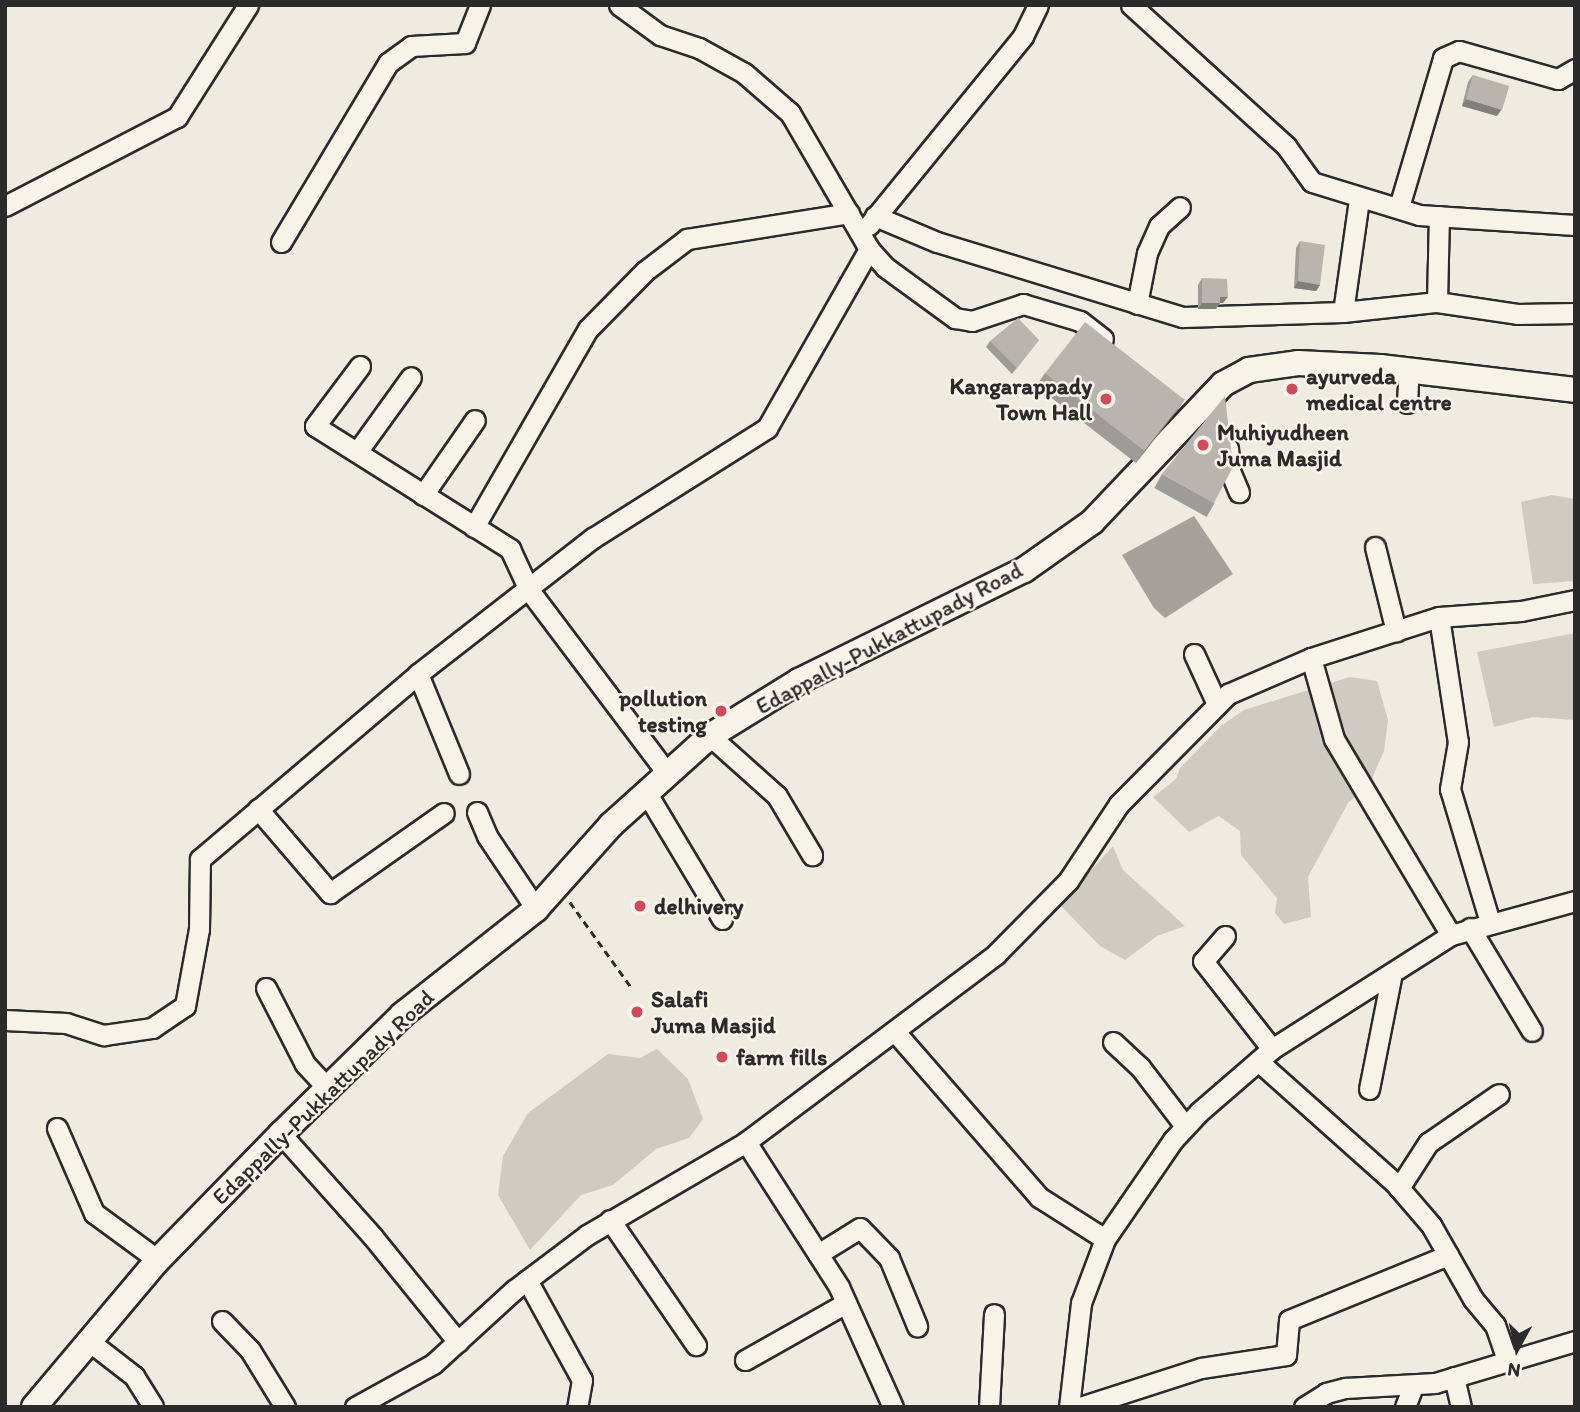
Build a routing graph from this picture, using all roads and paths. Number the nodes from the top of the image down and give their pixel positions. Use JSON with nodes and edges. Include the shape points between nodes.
{"nodes":[{"id":1,"x":248,"y":5,"type":"edge"},
{"id":2,"x":480,"y":5,"type":"edge"},
{"id":3,"x":619,"y":5,"type":"edge"},
{"id":4,"x":1038,"y":5,"type":"edge"},
{"id":5,"x":1131,"y":5,"type":"edge"},
{"id":6,"x":1575,"y":69,"type":"edge"},
{"id":7,"x":1359,"y":200,"type":"junction"},
{"id":8,"x":5,"y":206,"type":"edge"},
{"id":9,"x":1180,"y":207,"type":"dead end"},
{"id":10,"x":1399,"y":208,"type":"junction"},
{"id":11,"x":849,"y":213,"type":"junction"},
{"id":12,"x":875,"y":216,"type":"junction"},
{"id":13,"x":1439,"y":216,"type":"junction"},
{"id":14,"x":1575,"y":225,"type":"edge"},
{"id":15,"x":281,"y":242,"type":"dead end"},
{"id":16,"x":866,"y":242,"type":"junction"},
{"id":17,"x":1437,"y":302,"type":"junction"},
{"id":18,"x":1137,"y":304,"type":"junction"},
{"id":19,"x":1343,"y":312,"type":"junction"},
{"id":20,"x":1575,"y":313,"type":"edge"},
{"id":21,"x":1117,"y":349,"type":"edge"},
{"id":22,"x":360,"y":366,"type":"dead end"},
{"id":23,"x":1409,"y":370,"type":"junction"},
{"id":24,"x":411,"y":377,"type":"dead end"},
{"id":25,"x":1223,"y":384,"type":"junction"},
{"id":26,"x":1575,"y":390,"type":"edge"},
{"id":27,"x":1407,"y":403,"type":"dead end"},
{"id":28,"x":475,"y":420,"type":"dead end"},
{"id":29,"x":357,"y":452,"type":"junction"},
{"id":30,"x":1239,"y":492,"type":"dead end"},
{"id":31,"x":424,"y":495,"type":"junction"},
{"id":32,"x":474,"y":527,"type":"junction"},
{"id":33,"x":1375,"y":547,"type":"dead end"},
{"id":34,"x":529,"y":590,"type":"junction"},
{"id":35,"x":1575,"y":600,"type":"edge"},
{"id":36,"x":1439,"y":617,"type":"junction"},
{"id":37,"x":1396,"y":631,"type":"junction"},
{"id":38,"x":1194,"y":654,"type":"dead end"},
{"id":39,"x":1311,"y":659,"type":"junction"},
{"id":40,"x":418,"y":674,"type":"junction"},
{"id":41,"x":1217,"y":704,"type":"junction"},
{"id":42,"x":710,"y":736,"type":"junction"},
{"id":43,"x":667,"y":773,"type":"junction"},
{"id":44,"x":459,"y":774,"type":"dead end"},
{"id":45,"x":646,"y":792,"type":"junction"},
{"id":46,"x":258,"y":809,"type":"junction"},
{"id":47,"x":477,"y":812,"type":"dead end"},
{"id":48,"x":444,"y":813,"type":"dead end"},
{"id":49,"x":812,"y":855,"type":"dead end"},
{"id":50,"x":558,"y":885,"type":"junction"},
{"id":51,"x":1575,"y":901,"type":"edge"},
{"id":52,"x":536,"y":909,"type":"junction"},
{"id":53,"x":722,"y":919,"type":"dead end"},
{"id":54,"x":1490,"y":922,"type":"junction"},
{"id":55,"x":1461,"y":931,"type":"junction"},
{"id":56,"x":1225,"y":936,"type":"dead end"},
{"id":57,"x":1391,"y":978,"type":"junction"},
{"id":58,"x":266,"y":988,"type":"dead end"},
{"id":59,"x":631,"y":988,"type":"dead end"},
{"id":60,"x":5,"y":1020,"type":"edge"},
{"id":61,"x":1532,"y":1031,"type":"dead end"},
{"id":62,"x":896,"y":1032,"type":"junction"},
{"id":63,"x":1113,"y":1042,"type":"dead end"},
{"id":64,"x":1265,"y":1055,"type":"junction"},
{"id":65,"x":1369,"y":1089,"type":"dead end"},
{"id":66,"x":328,"y":1090,"type":"junction"},
{"id":67,"x":1499,"y":1094,"type":"dead end"},
{"id":68,"x":1185,"y":1126,"type":"junction"},
{"id":69,"x":57,"y":1128,"type":"dead end"},
{"id":70,"x":281,"y":1134,"type":"junction"},
{"id":71,"x":746,"y":1142,"type":"junction"},
{"id":72,"x":1399,"y":1188,"type":"junction"},
{"id":73,"x":610,"y":1220,"type":"junction"},
{"id":74,"x":1105,"y":1239,"type":"junction"},
{"id":75,"x":818,"y":1254,"type":"junction"},
{"id":76,"x":1448,"y":1255,"type":"junction"},
{"id":77,"x":158,"y":1260,"type":"junction"},
{"id":78,"x":527,"y":1280,"type":"junction"},
{"id":79,"x":846,"y":1303,"type":"junction"},
{"id":80,"x":994,"y":1314,"type":"dead end"},
{"id":81,"x":222,"y":1321,"type":"dead end"},
{"id":82,"x":917,"y":1325,"type":"dead end"},
{"id":83,"x":1575,"y":1341,"type":"edge"},
{"id":84,"x":90,"y":1342,"type":"junction"},
{"id":85,"x":458,"y":1342,"type":"junction"},
{"id":86,"x":696,"y":1345,"type":"dead end"},
{"id":87,"x":1507,"y":1359,"type":"junction"},
{"id":88,"x":745,"y":1360,"type":"dead end"},
{"id":89,"x":1454,"y":1377,"type":"junction"},
{"id":90,"x":1413,"y":1386,"type":"junction"},
{"id":91,"x":34,"y":1407,"type":"edge"},
{"id":92,"x":153,"y":1407,"type":"edge"},
{"id":93,"x":285,"y":1407,"type":"edge"},
{"id":94,"x":355,"y":1407,"type":"edge"},
{"id":95,"x":577,"y":1407,"type":"edge"},
{"id":96,"x":892,"y":1407,"type":"edge"},
{"id":97,"x":989,"y":1407,"type":"edge"},
{"id":98,"x":1069,"y":1407,"type":"edge"},
{"id":99,"x":1080,"y":1407,"type":"edge"},
{"id":100,"x":1304,"y":1407,"type":"edge"},
{"id":101,"x":1405,"y":1407,"type":"edge"},
{"id":102,"x":1461,"y":1407,"type":"edge"}],
"edges":[{"from":1,"to":8,"type":"street","via":[[177,117]]},
{"from":2,"to":15,"type":"street","via":[[465,43],[411,46],[388,63]]},
{"from":3,"to":11,"type":"street","via":[[660,35],[699,48],[744,73],[790,113]]},
{"from":4,"to":12,"type":"street","via":[[1023,36]]},
{"from":5,"to":7,"type":"street","via":[[1286,146],[1312,182]]},
{"from":6,"to":10,"type":"street","via":[[1559,79],[1460,51],[1443,58]]},
{"from":7,"to":10,"type":"street"},
{"from":7,"to":19,"type":"street"},
{"from":9,"to":18,"type":"street","via":[[1159,226],[1147,253]]},
{"from":10,"to":13,"type":"street"},
{"from":11,"to":16,"type":"street"},
{"from":11,"to":32,"type":"street","via":[[687,239],[645,271],[588,329]]},
{"from":12,"to":16,"type":"street"},
{"from":12,"to":18,"type":"street","via":[[937,242]]},
{"from":13,"to":14,"type":"street"},
{"from":13,"to":17,"type":"street"},
{"from":16,"to":21,"type":"street","via":[[885,267],[955,318],[972,321],[1023,304],[1080,321]]},
{"from":16,"to":34,"type":"street","via":[[767,428],[593,538]]},
{"from":17,"to":19,"type":"street"},
{"from":17,"to":20,"type":"street","via":[[1517,314]]},
{"from":18,"to":19,"type":"street","via":[[1184,317]]},
{"from":22,"to":29,"type":"street","via":[[316,426]]},
{"from":23,"to":25,"type":"main road","name":"Edappally-Pukkattupady Road","via":[[1298,363],[1249,370]]},
{"from":23,"to":26,"type":"main road","name":"Edappally-Pukkattupady Road"},
{"from":23,"to":27,"type":"street"},
{"from":24,"to":29,"type":"street"},
{"from":25,"to":30,"type":"street","via":[[1230,471]]},
{"from":25,"to":42,"type":"main road","name":"Edappally-Pukkattupady Road","via":[[1189,407],[1092,522],[1024,570],[799,681]]},
{"from":28,"to":31,"type":"street"},
{"from":29,"to":31,"type":"street"},
{"from":31,"to":32,"type":"street"},
{"from":32,"to":34,"type":"street","via":[[510,549]]},
{"from":33,"to":37,"type":"street"},
{"from":34,"to":40,"type":"street"},
{"from":34,"to":43,"type":"street"},
{"from":35,"to":36,"type":"street","via":[[1521,611]]},
{"from":36,"to":37,"type":"street"},
{"from":36,"to":54,"type":"street","via":[[1458,742],[1450,789]]},
{"from":37,"to":39,"type":"street"},
{"from":38,"to":41,"type":"street"},
{"from":39,"to":41,"type":"street","via":[[1228,694]]},
{"from":39,"to":55,"type":"street","via":[[1334,739]]},
{"from":40,"to":44,"type":"street"},
{"from":40,"to":46,"type":"street"},
{"from":41,"to":62,"type":"street","via":[[1119,804],[1068,881],[996,954]]},
{"from":42,"to":43,"type":"main road","name":"Edappally-Pukkattupady Road"},
{"from":42,"to":49,"type":"street","via":[[777,796]]},
{"from":43,"to":45,"type":"main road","name":"Edappally-Pukkattupady Road"},
{"from":45,"to":50,"type":"main road","name":"Edappally-Pukkattupady Road"},
{"from":45,"to":53,"type":"street"},
{"from":46,"to":48,"type":"street","via":[[330,893]]},
{"from":46,"to":60,"type":"street","via":[[200,859],[199,929],[184,1006],[152,1028],[104,1035],[66,1023]]},
{"from":47,"to":52,"type":"street","via":[[487,836]]},
{"from":50,"to":52,"type":"main road","name":"Edappally-Pukkattupady Road"},
{"from":50,"to":59,"type":"path"},
{"from":51,"to":54,"type":"street"},
{"from":52,"to":66,"type":"main road","name":"Edappally-Pukkattupady Road","via":[[402,1015]]},
{"from":54,"to":55,"type":"street"},
{"from":55,"to":57,"type":"street"},
{"from":55,"to":61,"type":"street"},
{"from":56,"to":64,"type":"street","via":[[1203,961]]},
{"from":57,"to":64,"type":"street"},
{"from":57,"to":65,"type":"street"},
{"from":58,"to":66,"type":"street","via":[[305,1064]]},
{"from":62,"to":71,"type":"street"},
{"from":62,"to":74,"type":"street","via":[[1040,1197]]},
{"from":63,"to":68,"type":"street","via":[[1140,1067]]},
{"from":64,"to":68,"type":"street"},
{"from":64,"to":72,"type":"street"},
{"from":66,"to":70,"type":"main road","name":"Edappally-Pukkattupady Road"},
{"from":67,"to":72,"type":"street","via":[[1428,1143]]},
{"from":68,"to":74,"type":"street"},
{"from":69,"to":77,"type":"street","via":[[94,1213]]},
{"from":70,"to":77,"type":"main road","name":"Edappally-Pukkattupady Road"},
{"from":70,"to":85,"type":"street"},
{"from":71,"to":73,"type":"street"},
{"from":71,"to":75,"type":"street"},
{"from":72,"to":76,"type":"street"},
{"from":73,"to":78,"type":"street"},
{"from":73,"to":86,"type":"street"},
{"from":74,"to":98,"type":"street","via":[[1081,1303]]},
{"from":75,"to":79,"type":"street"},
{"from":75,"to":82,"type":"street","via":[[860,1228],[889,1258]]},
{"from":76,"to":87,"type":"street","via":[[1495,1325]]},
{"from":76,"to":99,"type":"street","via":[[1289,1320],[1286,1355],[1201,1368]]},
{"from":77,"to":84,"type":"main road","name":"Edappally-Pukkattupady Road"},
{"from":78,"to":85,"type":"street"},
{"from":78,"to":95,"type":"street","via":[[582,1380]]},
{"from":79,"to":88,"type":"street"},
{"from":79,"to":96,"type":"street"},
{"from":80,"to":97,"type":"street"},
{"from":81,"to":93,"type":"street","via":[[250,1350]]},
{"from":83,"to":87,"type":"street"},
{"from":84,"to":91,"type":"main road","name":"Edappally-Pukkattupady Road"},
{"from":84,"to":92,"type":"street","via":[[134,1376]]},
{"from":85,"to":94,"type":"street","via":[[433,1364]]},
{"from":87,"to":89,"type":"street"},
{"from":89,"to":90,"type":"street"},
{"from":89,"to":102,"type":"street"},
{"from":90,"to":100,"type":"street","via":[[1345,1388]]},
{"from":90,"to":101,"type":"street"}]}
